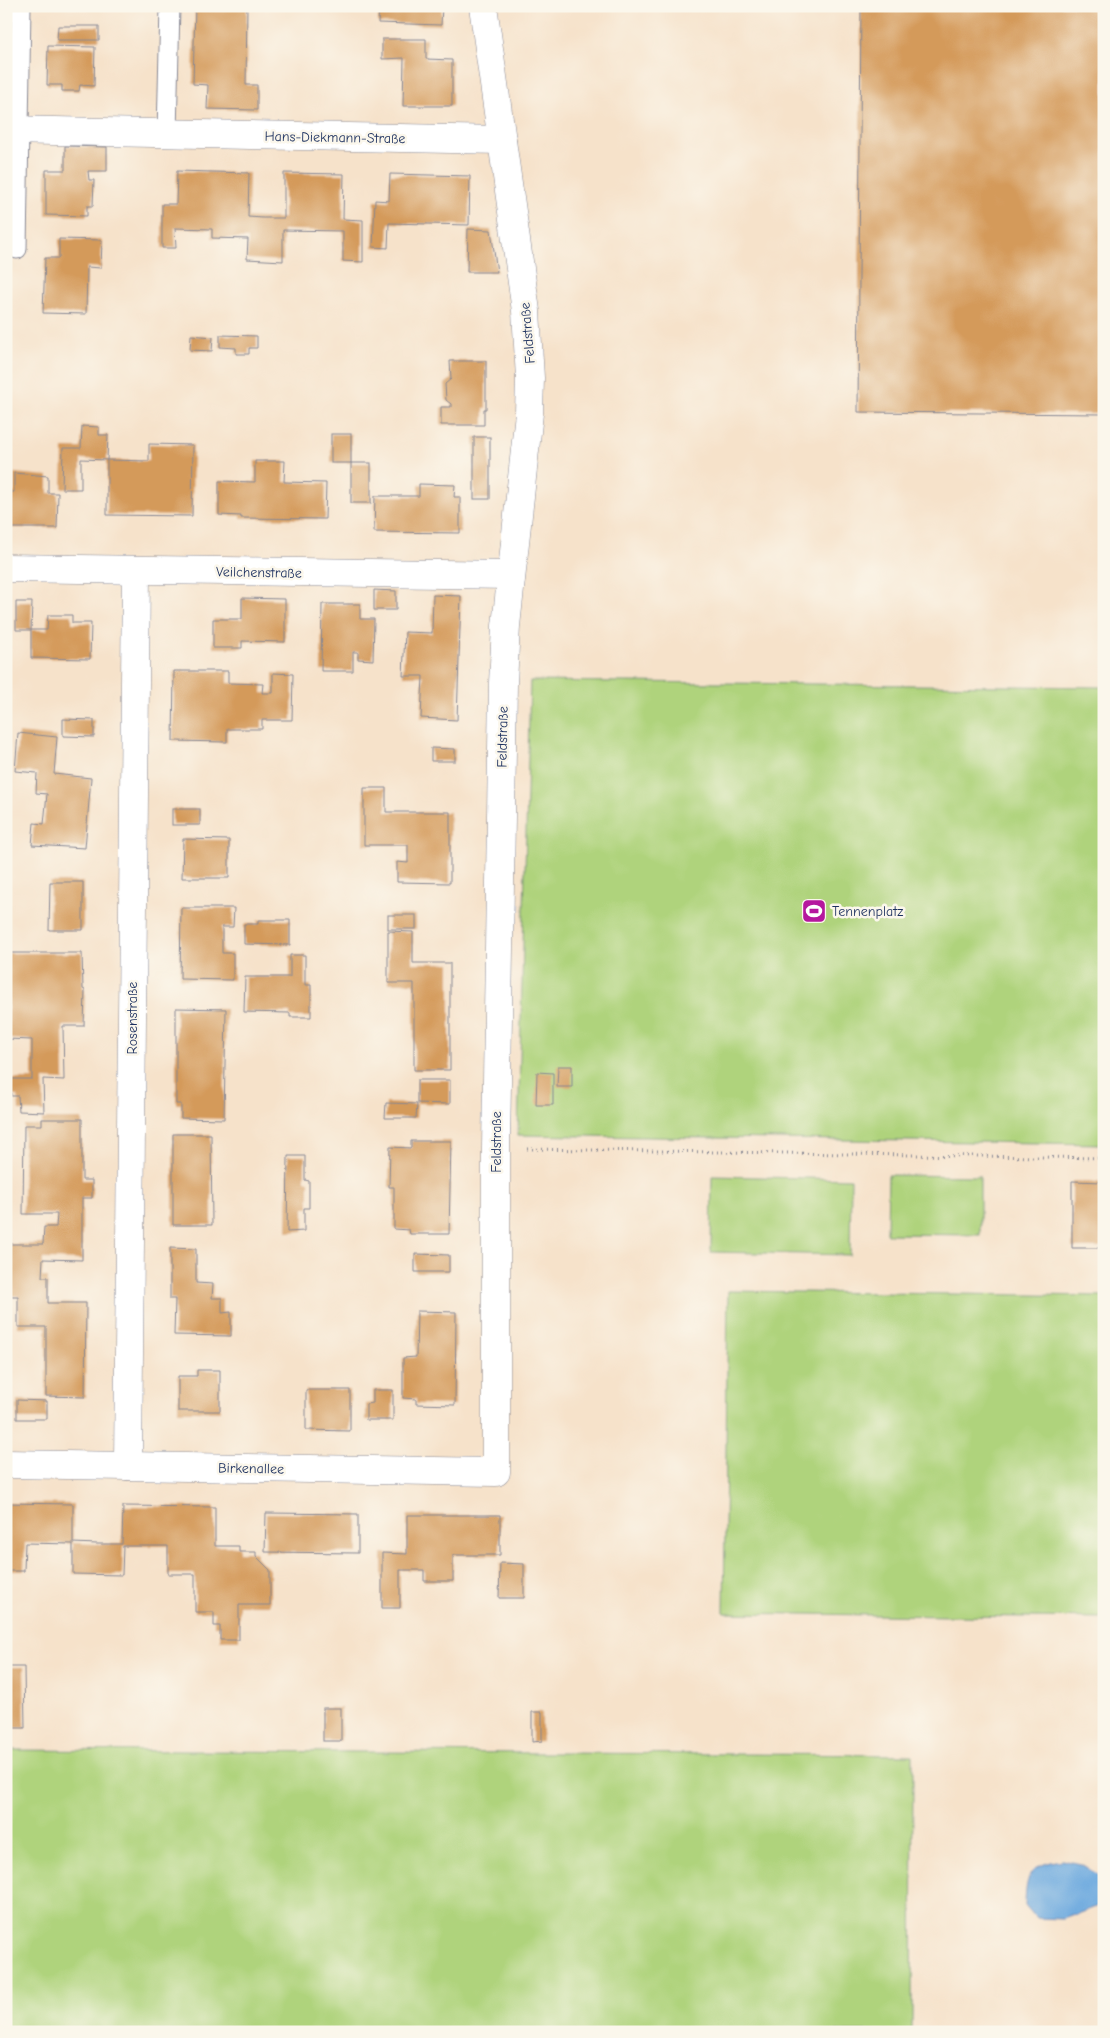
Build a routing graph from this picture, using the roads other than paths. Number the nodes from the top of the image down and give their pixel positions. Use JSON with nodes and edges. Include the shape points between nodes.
{"nodes":[{"id":1,"x":22,"y":6,"type":"edge"},
{"id":2,"x":170,"y":6,"type":"edge"},
{"id":3,"x":483,"y":6,"type":"edge"},
{"id":4,"x":12,"y":130,"type":"edge"},
{"id":5,"x":167,"y":134,"type":"junction"},
{"id":6,"x":502,"y":140,"type":"junction"},
{"id":7,"x":18,"y":249,"type":"dead end"},
{"id":8,"x":6,"y":568,"type":"edge"},
{"id":9,"x":136,"y":571,"type":"junction"},
{"id":10,"x":511,"y":575,"type":"junction"},
{"id":11,"x":6,"y":1464,"type":"edge"},
{"id":12,"x":128,"y":1466,"type":"junction"},
{"id":13,"x":496,"y":1472,"type":"joint"}],
"edges":[{"from":1,"to":4,"type":"lane"},
{"from":2,"to":5,"type":"lane"},
{"from":3,"to":6,"type":"street","name":"Feldstraße"},
{"from":4,"to":5,"type":"street","name":"Hans-Diekmann-Straße"},
{"from":4,"to":7,"type":"lane"},
{"from":5,"to":6,"type":"street","name":"Hans-Diekmann-Straße"},
{"from":6,"to":10,"type":"street","name":"Feldstraße","via":[[526,311],[530,378]]},
{"from":8,"to":9,"type":"street","name":"Veilchenstraße"},
{"from":9,"to":10,"type":"street","name":"Veilchenstraße"},
{"from":9,"to":12,"type":"street","name":"Rosenstraße"},
{"from":10,"to":13,"type":"street","name":"Feldstraße","via":[[502,683]]},
{"from":11,"to":12,"type":"street","name":"Birkenallee"},
{"from":12,"to":13,"type":"street","name":"Birkenallee"}]}
